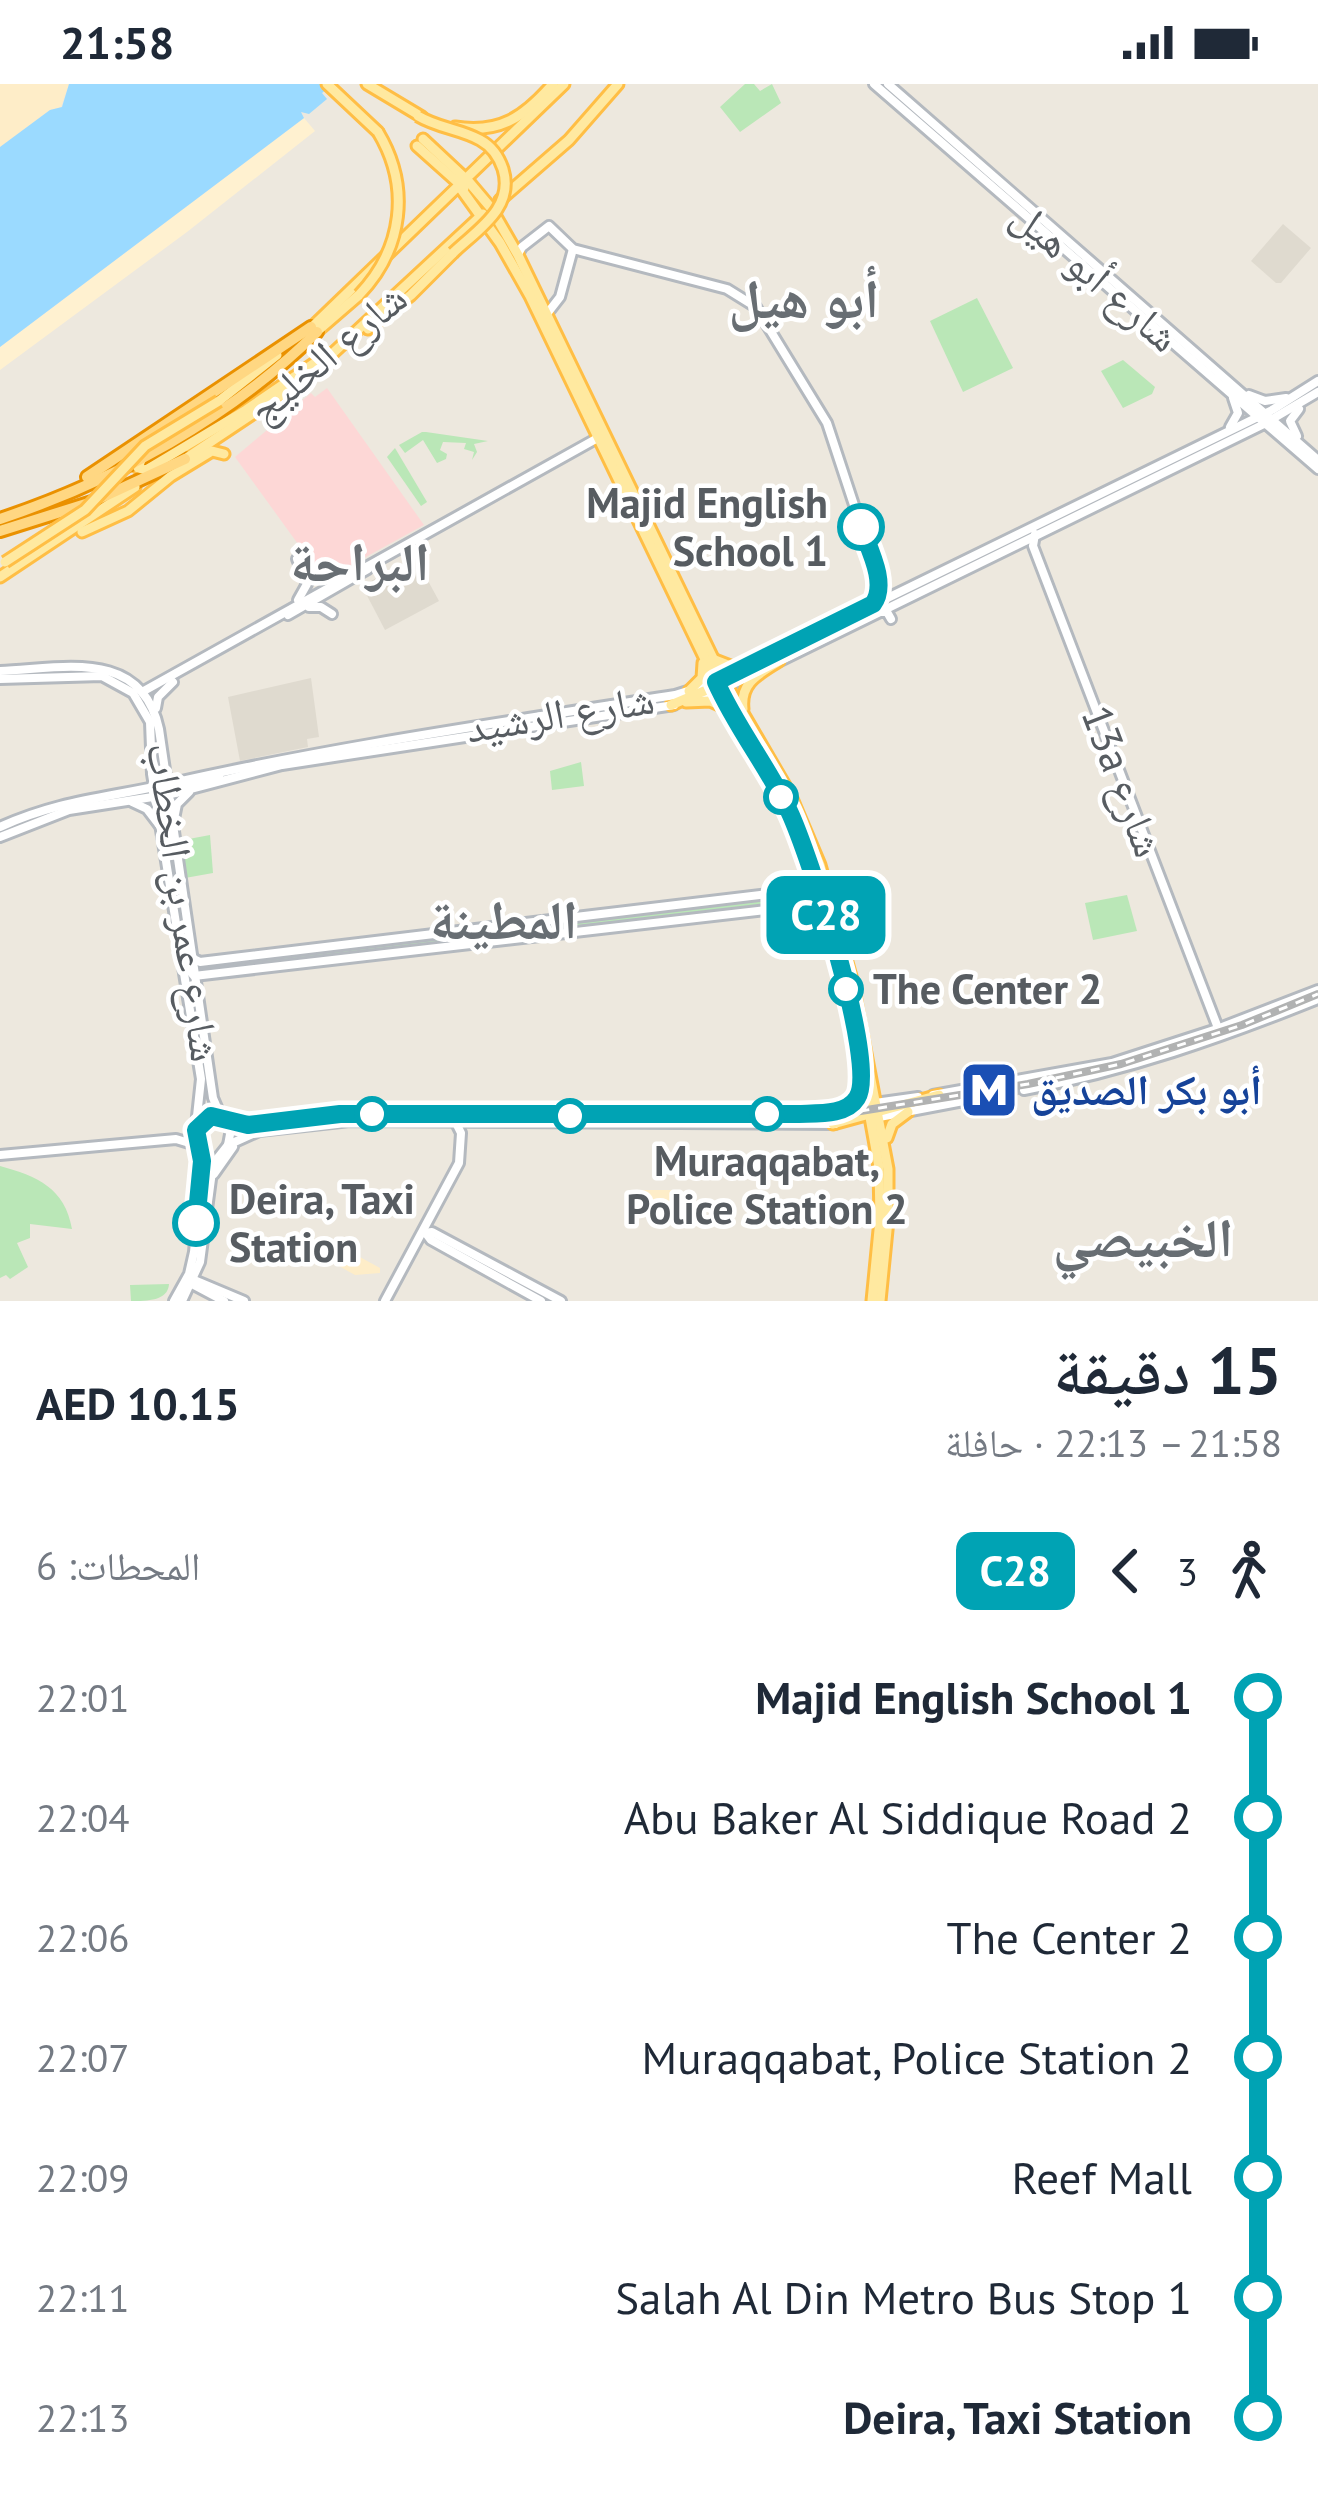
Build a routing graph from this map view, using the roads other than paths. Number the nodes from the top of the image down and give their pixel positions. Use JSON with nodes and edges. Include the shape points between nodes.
{"nodes":[{"id":1,"x":327,"y":84,"type":"edge"},
{"id":2,"x":367,"y":84,"type":"edge"},
{"id":3,"x":553,"y":84,"type":"edge"},
{"id":4,"x":564,"y":84,"type":"edge"},
{"id":5,"x":618,"y":84,"type":"edge"},
{"id":6,"x":876,"y":86,"type":"edge"},
{"id":7,"x":418,"y":116,"type":"junction"},
{"id":8,"x":420,"y":142,"type":"dead end"},
{"id":9,"x":498,"y":148,"type":"junction"},
{"id":10,"x":443,"y":162,"type":"junction"},
{"id":11,"x":506,"y":195,"type":"junction"},
{"id":12,"x":474,"y":197,"type":"junction"},
{"id":13,"x":444,"y":201,"type":"junction"},
{"id":14,"x":505,"y":242,"type":"junction"},
{"id":15,"x":573,"y":249,"type":"junction"},
{"id":16,"x":450,"y":250,"type":"junction"},
{"id":17,"x":518,"y":255,"type":"junction"},
{"id":18,"x":1096,"y":272,"type":"junction"},
{"id":19,"x":422,"y":274,"type":"junction"},
{"id":20,"x":549,"y":306,"type":"junction"},
{"id":21,"x":314,"y":329,"type":"junction"},
{"id":22,"x":546,"y":333,"type":"junction"},
{"id":23,"x":346,"y":343,"type":"junction"},
{"id":24,"x":566,"y":357,"type":"junction"},
{"id":25,"x":1318,"y":381,"type":"edge"},
{"id":26,"x":1230,"y":387,"type":"junction"},
{"id":27,"x":574,"y":392,"type":"junction"},
{"id":28,"x":1318,"y":392,"type":"edge"},
{"id":29,"x":1306,"y":396,"type":"junction"},
{"id":30,"x":1265,"y":418,"type":"junction"},
{"id":31,"x":194,"y":427,"type":"junction"},
{"id":32,"x":1218,"y":437,"type":"junction"},
{"id":33,"x":1234,"y":437,"type":"junction"},
{"id":34,"x":598,"y":443,"type":"junction"},
{"id":35,"x":1297,"y":451,"type":"junction"},
{"id":36,"x":223,"y":455,"type":"dead end"},
{"id":37,"x":185,"y":459,"type":"junction"},
{"id":38,"x":1318,"y":463,"type":"edge"},
{"id":39,"x":135,"y":487,"type":"junction"},
{"id":40,"x":142,"y":499,"type":"junction"},
{"id":41,"x":32,"y":507,"type":"junction"},
{"id":42,"x":116,"y":515,"type":"junction"},
{"id":43,"x":0,"y":519,"type":"edge"},
{"id":44,"x":127,"y":529,"type":"dead end"},
{"id":45,"x":0,"y":531,"type":"edge"},
{"id":46,"x":1036,"y":533,"type":"junction"},
{"id":47,"x":45,"y":548,"type":"junction"},
{"id":48,"x":297,"y":559,"type":"dead end"},
{"id":49,"x":3,"y":563,"type":"edge"},
{"id":50,"x":936,"y":573,"type":"junction"},
{"id":51,"x":348,"y":574,"type":"junction"},
{"id":52,"x":0,"y":577,"type":"edge"},
{"id":53,"x":317,"y":580,"type":"dead end"},
{"id":54,"x":880,"y":583,"type":"junction"},
{"id":55,"x":908,"y":587,"type":"junction"},
{"id":56,"x":886,"y":600,"type":"junction"},
{"id":57,"x":873,"y":604,"type":"junction"},
{"id":58,"x":288,"y":612,"type":"junction"},
{"id":59,"x":332,"y":614,"type":"dead end"},
{"id":60,"x":865,"y":617,"type":"junction"},
{"id":61,"x":891,"y":619,"type":"dead end"},
{"id":62,"x":827,"y":635,"type":"junction"},
{"id":63,"x":706,"y":654,"type":"junction"},
{"id":64,"x":779,"y":661,"type":"junction"},
{"id":65,"x":754,"y":664,"type":"junction"},
{"id":66,"x":86,"y":674,"type":"junction"},
{"id":67,"x":0,"y":675,"type":"edge"},
{"id":68,"x":173,"y":682,"type":"junction"},
{"id":69,"x":721,"y":685,"type":"junction"},
{"id":70,"x":145,"y":695,"type":"junction"},
{"id":71,"x":687,"y":697,"type":"junction"},
{"id":72,"x":628,"y":702,"type":"junction"},
{"id":73,"x":671,"y":705,"type":"junction"},
{"id":74,"x":732,"y":712,"type":"junction"},
{"id":75,"x":156,"y":716,"type":"junction"},
{"id":76,"x":582,"y":717,"type":"junction"},
{"id":77,"x":746,"y":720,"type":"junction"},
{"id":78,"x":151,"y":740,"type":"junction"},
{"id":79,"x":319,"y":751,"type":"junction"},
{"id":80,"x":161,"y":760,"type":"junction"},
{"id":81,"x":288,"y":764,"type":"junction"},
{"id":82,"x":235,"y":768,"type":"junction"},
{"id":83,"x":192,"y":777,"type":"junction"},
{"id":84,"x":196,"y":788,"type":"junction"},
{"id":85,"x":161,"y":790,"type":"junction"},
{"id":86,"x":126,"y":800,"type":"junction"},
{"id":87,"x":50,"y":806,"type":"junction"},
{"id":88,"x":86,"y":806,"type":"junction"},
{"id":89,"x":33,"y":822,"type":"junction"},
{"id":90,"x":0,"y":827,"type":"edge"},
{"id":91,"x":168,"y":834,"type":"junction"},
{"id":92,"x":0,"y":837,"type":"edge"},
{"id":93,"x":176,"y":856,"type":"junction"},
{"id":94,"x":809,"y":861,"type":"junction"},
{"id":95,"x":818,"y":888,"type":"junction"},
{"id":96,"x":801,"y":890,"type":"junction"},
{"id":97,"x":787,"y":892,"type":"junction"},
{"id":98,"x":770,"y":908,"type":"junction"},
{"id":99,"x":829,"y":908,"type":"junction"},
{"id":100,"x":183,"y":950,"type":"junction"},
{"id":101,"x":241,"y":957,"type":"junction"},
{"id":102,"x":192,"y":958,"type":"junction"},
{"id":103,"x":229,"y":972,"type":"junction"},
{"id":104,"x":215,"y":974,"type":"junction"},
{"id":105,"x":194,"y":976,"type":"junction"},
{"id":106,"x":1318,"y":989,"type":"edge"},
{"id":107,"x":196,"y":990,"type":"junction"},
{"id":108,"x":1299,"y":997,"type":"junction"},
{"id":109,"x":1318,"y":999,"type":"edge"},
{"id":110,"x":849,"y":1001,"type":"junction"},
{"id":111,"x":862,"y":1024,"type":"junction"},
{"id":112,"x":1247,"y":1028,"type":"junction"},
{"id":113,"x":1219,"y":1034,"type":"junction"},
{"id":114,"x":860,"y":1060,"type":"junction"},
{"id":115,"x":862,"y":1074,"type":"junction"},
{"id":116,"x":874,"y":1083,"type":"junction"},
{"id":117,"x":1024,"y":1090,"type":"tunnel mouth"},
{"id":118,"x":939,"y":1095,"type":"junction"},
{"id":119,"x":979,"y":1098,"type":"tunnel mouth"},
{"id":120,"x":897,"y":1100,"type":"junction"},
{"id":121,"x":530,"y":1103,"type":"dead end"},
{"id":122,"x":845,"y":1109,"type":"junction"},
{"id":123,"x":874,"y":1111,"type":"junction"},
{"id":124,"x":908,"y":1112,"type":"junction"},
{"id":125,"x":316,"y":1115,"type":"junction"},
{"id":126,"x":502,"y":1115,"type":"junction"},
{"id":127,"x":533,"y":1116,"type":"junction"},
{"id":128,"x":224,"y":1120,"type":"junction"},
{"id":129,"x":492,"y":1123,"type":"junction"},
{"id":130,"x":847,"y":1123,"type":"junction"},
{"id":131,"x":833,"y":1124,"type":"junction"},
{"id":132,"x":462,"y":1125,"type":"junction"},
{"id":133,"x":285,"y":1126,"type":"junction"},
{"id":134,"x":196,"y":1127,"type":"junction"},
{"id":135,"x":267,"y":1129,"type":"junction"},
{"id":136,"x":285,"y":1138,"type":"dead end"},
{"id":137,"x":875,"y":1141,"type":"junction"},
{"id":138,"x":200,"y":1147,"type":"junction"},
{"id":139,"x":224,"y":1148,"type":"junction"},
{"id":140,"x":0,"y":1152,"type":"edge"},
{"id":141,"x":887,"y":1163,"type":"junction"},
{"id":142,"x":206,"y":1198,"type":"junction"},
{"id":143,"x":433,"y":1219,"type":"junction"},
{"id":144,"x":421,"y":1238,"type":"junction"},
{"id":145,"x":449,"y":1247,"type":"junction"},
{"id":146,"x":199,"y":1268,"type":"junction"},
{"id":147,"x":189,"y":1281,"type":"junction"},
{"id":148,"x":223,"y":1289,"type":"junction"},
{"id":149,"x":210,"y":1294,"type":"junction"},
{"id":150,"x":181,"y":1301,"type":"edge"},
{"id":151,"x":224,"y":1301,"type":"edge"},
{"id":152,"x":244,"y":1301,"type":"edge"},
{"id":153,"x":386,"y":1301,"type":"edge"},
{"id":154,"x":541,"y":1301,"type":"edge"},
{"id":155,"x":561,"y":1301,"type":"edge"},
{"id":156,"x":876,"y":1301,"type":"edge"}],
"edges":[{"from":1,"to":21,"type":"main road","bridge":true,"via":[[378,132],[394,166],[398,219],[386,258],[358,295]]},
{"from":2,"to":7,"type":"main road"},
{"from":3,"to":7,"type":"main road","bridge":true,"via":[[522,116],[497,128],[462,129]]},
{"from":4,"to":9,"type":"main road","name":"شارع الخليج"},
{"from":5,"to":11,"type":"main road","name":"شارع الخليج"},
{"from":6,"to":18,"type":"main road","name":"شارع أبو هيل"},
{"from":6,"to":18,"type":"main road","name":"شارع أبو هيل","via":[[902,96]]},
{"from":7,"to":16,"type":"main road","bridge":true,"via":[[482,141],[503,171],[498,210]]},
{"from":8,"to":10,"type":"main road"},
{"from":9,"to":10,"type":"main road","via":[[469,165]]},
{"from":9,"to":12,"type":"main road","name":"شارع الخليج"},
{"from":10,"to":12,"type":"main road"},
{"from":10,"to":13,"type":"main road"},
{"from":11,"to":12,"type":"main road","name":"شارع الخليج"},
{"from":11,"to":14,"type":"main road"},
{"from":12,"to":13,"type":"main road","name":"شارع الخليج"},
{"from":12,"to":14,"type":"main road"},
{"from":12,"to":16,"type":"main road","name":"شارع الخليج"},
{"from":12,"to":19,"type":"main road"},
{"from":13,"to":21,"type":"main road","name":"شارع الخليج"},
{"from":14,"to":16,"type":"main road","via":[[475,230]]},
{"from":14,"to":17,"type":"main road"},
{"from":14,"to":22,"type":"main road"},
{"from":15,"to":17,"type":"main road","via":[[549,226]]},
{"from":15,"to":20,"type":"main road"},
{"from":15,"to":54,"type":"main road","via":[[727,289],[756,307],[823,414]]},
{"from":16,"to":19,"type":"main road","name":"شارع الخليج"},
{"from":16,"to":23,"type":"main road","via":[[411,295]]},
{"from":17,"to":20,"type":"main road"},
{"from":18,"to":26,"type":"main road","name":"شارع أبو هيل"},
{"from":18,"to":26,"type":"main road","name":"شارع أبو هيل","via":[[1218,368]]},
{"from":19,"to":23,"type":"main road","name":"شارع الخليج"},
{"from":20,"to":24,"type":"main road"},
{"from":21,"to":31,"type":"highway","via":[[248,392]]},
{"from":21,"to":41,"type":"highway"},
{"from":21,"to":49,"type":"main road","name":"شارع الخليج","bridge":true,"via":[[246,386],[145,446],[85,510]]},
{"from":22,"to":24,"type":"main road"},
{"from":22,"to":27,"type":"main road"},
{"from":23,"to":31,"type":"main road","via":[[139,470],[139,461]]},
{"from":23,"to":37,"type":"main road","name":"شارع الخليج"},
{"from":24,"to":34,"type":"main road"},
{"from":25,"to":29,"type":"main road"},
{"from":26,"to":29,"type":"main road","via":[[1270,402]]},
{"from":26,"to":30,"type":"main road","name":"شارع أبو هيل"},
{"from":26,"to":32,"type":"main road","via":[[1238,413]]},
{"from":27,"to":34,"type":"main road"},
{"from":27,"to":34,"type":"main road"},
{"from":28,"to":29,"type":"main road"},
{"from":29,"to":30,"type":"main road"},
{"from":29,"to":38,"type":"main road","via":[[1290,426]]},
{"from":30,"to":32,"type":"main road","name":"شارع الرشيد"},
{"from":30,"to":33,"type":"main road","name":"شارع الرشيد"},
{"from":30,"to":35,"type":"main road","name":"شارع أبو هيل"},
{"from":30,"to":38,"type":"main road","name":"شارع أبو هيل"},
{"from":31,"to":41,"type":"highway"},
{"from":32,"to":50,"type":"main road","name":"شارع الرشيد"},
{"from":33,"to":35,"type":"main road","via":[[1268,434]]},
{"from":33,"to":46,"type":"main road","name":"شارع الرشيد"},
{"from":34,"to":51,"type":"main road"},
{"from":34,"to":58,"type":"main road"},
{"from":34,"to":63,"type":"main road"},
{"from":34,"to":63,"type":"main road","via":[[627,482]]},
{"from":35,"to":38,"type":"main road","name":"شارع أبو هيل"},
{"from":36,"to":40,"type":"main road","via":[[207,454]]},
{"from":37,"to":39,"type":"main road","name":"شارع الخليج"},
{"from":37,"to":45,"type":"highway","via":[[92,502]]},
{"from":39,"to":40,"type":"main road","via":[[123,504]]},
{"from":39,"to":47,"type":"main road","name":"شارع الخليج"},
{"from":40,"to":42,"type":"main road"},
{"from":41,"to":43,"type":"highway"},
{"from":42,"to":44,"type":"main road"},
{"from":42,"to":47,"type":"main road"},
{"from":46,"to":56,"type":"main road","name":"شارع الرشيد"},
{"from":46,"to":113,"type":"main road","name":"13a شارع","via":[[1033,546]]},
{"from":47,"to":52,"type":"main road","name":"شارع الخليج"},
{"from":48,"to":58,"type":"main road","via":[[307,586]]},
{"from":50,"to":55,"type":"main road","name":"شارع الرشيد"},
{"from":50,"to":56,"type":"main road"},
{"from":51,"to":53,"type":"main road"},
{"from":51,"to":58,"type":"main road"},
{"from":54,"to":55,"type":"main road"},
{"from":54,"to":56,"type":"main road"},
{"from":54,"to":57,"type":"main road"},
{"from":55,"to":56,"type":"main road","name":"شارع الرشيد"},
{"from":56,"to":57,"type":"main road","name":"شارع الرشيد"},
{"from":56,"to":60,"type":"main road","name":"شارع الرشيد"},
{"from":56,"to":62,"type":"main road"},
{"from":57,"to":65,"type":"main road","name":"شارع الرشيد"},
{"from":58,"to":59,"type":"main road","via":[[316,606]]},
{"from":58,"to":68,"type":"main road"},
{"from":58,"to":70,"type":"main road"},
{"from":60,"to":61,"type":"main road","via":[[884,611]]},
{"from":60,"to":62,"type":"main road","name":"شارع الرشيد"},
{"from":62,"to":64,"type":"main road","name":"شارع الرشيد"},
{"from":63,"to":65,"type":"main road","via":[[727,666]]},
{"from":63,"to":69,"type":"main road"},
{"from":63,"to":71,"type":"main road","via":[[704,674]]},
{"from":64,"to":69,"type":"main road","name":"شارع الرشيد"},
{"from":64,"to":77,"type":"main road","via":[[745,686]]},
{"from":65,"to":69,"type":"main road"},
{"from":66,"to":67,"type":"main road","name":"شارع عمر بن الخطاب"},
{"from":66,"to":70,"type":"main road","via":[[119,679]]},
{"from":66,"to":78,"type":"main road","name":"شارع عمر بن الخطاب","via":[[136,698]]},
{"from":67,"to":70,"type":"main road","name":"شارع عمر بن الخطاب","via":[[100,668]]},
{"from":68,"to":70,"type":"main road"},
{"from":68,"to":75,"type":"main road","via":[[158,697]]},
{"from":69,"to":71,"type":"main road","name":"شارع الرشيد"},
{"from":69,"to":73,"type":"main road"},
{"from":69,"to":74,"type":"main road"},
{"from":69,"to":77,"type":"main road"},
{"from":70,"to":75,"type":"main road","name":"شارع عمر بن الخطاب"},
{"from":71,"to":72,"type":"main road","name":"شارع الرشيد"},
{"from":71,"to":73,"type":"main road","name":"شارع الرشيد"},
{"from":71,"to":74,"type":"main road"},
{"from":72,"to":76,"type":"main road"},
{"from":72,"to":79,"type":"main road","name":"شارع الرشيد"},
{"from":73,"to":76,"type":"main road","name":"شارع الرشيد"},
{"from":74,"to":94,"type":"main road"},
{"from":75,"to":80,"type":"main road","name":"شارع عمر بن الخطاب"},
{"from":76,"to":81,"type":"main road","name":"شارع الرشيد"},
{"from":77,"to":99,"type":"main road","via":[[794,803]]},
{"from":78,"to":85,"type":"main road","name":"شارع عمر بن الخطاب"},
{"from":78,"to":86,"type":"main road","via":[[145,777]]},
{"from":79,"to":81,"type":"main road"},
{"from":79,"to":82,"type":"main road","name":"شارع الرشيد"},
{"from":80,"to":83,"type":"main road","via":[[172,775]]},
{"from":80,"to":85,"type":"main road","name":"شارع عمر بن الخطاب"},
{"from":81,"to":84,"type":"main road","name":"شارع الرشيد"},
{"from":82,"to":83,"type":"main road","name":"شارع الرشيد"},
{"from":82,"to":85,"type":"main road"},
{"from":83,"to":85,"type":"main road","name":"شارع الرشيد"},
{"from":84,"to":85,"type":"main road","name":"شارع الرشيد"},
{"from":84,"to":91,"type":"main road","via":[[177,803]]},
{"from":85,"to":86,"type":"main road"},
{"from":85,"to":88,"type":"main road"},
{"from":85,"to":91,"type":"main road","name":"شارع عمر بن الخطاب"},
{"from":85,"to":93,"type":"main road"},
{"from":86,"to":87,"type":"main road"},
{"from":86,"to":88,"type":"main road"},
{"from":86,"to":91,"type":"main road","via":[[149,810]]},
{"from":87,"to":89,"type":"main road"},
{"from":87,"to":90,"type":"main road"},
{"from":88,"to":89,"type":"main road"},
{"from":89,"to":92,"type":"main road"},
{"from":91,"to":93,"type":"main road","name":"شارع عمر بن الخطاب"},
{"from":91,"to":100,"type":"main road","name":"شارع عمر بن الخطاب"},
{"from":93,"to":102,"type":"main road","name":"شارع عمر بن الخطاب"},
{"from":94,"to":95,"type":"main road"},
{"from":94,"to":96,"type":"main road"},
{"from":95,"to":96,"type":"main road"},
{"from":95,"to":99,"type":"main road"},
{"from":96,"to":97,"type":"main road"},
{"from":97,"to":98,"type":"main road","via":[[805,892],[807,901]]},
{"from":97,"to":101,"type":"main road"},
{"from":98,"to":99,"type":"main road"},
{"from":98,"to":103,"type":"main road"},
{"from":99,"to":110,"type":"main road"},
{"from":99,"to":111,"type":"main road"},
{"from":100,"to":105,"type":"main road"},
{"from":100,"to":134,"type":"main road","name":"شارع عمر بن الخطاب","via":[[201,1071]]},
{"from":101,"to":102,"type":"main road"},
{"from":101,"to":103,"type":"main road","via":[[205,965],[208,973]]},
{"from":102,"to":105,"type":"main road","name":"شارع عمر بن الخطاب"},
{"from":103,"to":104,"type":"main road"},
{"from":104,"to":105,"type":"main road"},
{"from":104,"to":107,"type":"main road"},
{"from":105,"to":107,"type":"main road","name":"شارع عمر بن الخطاب"},
{"from":106,"to":108,"type":"main road"},
{"from":107,"to":128,"type":"main road","name":"شارع عمر بن الخطاب","via":[[213,1098]]},
{"from":108,"to":112,"type":"main road"},
{"from":108,"to":113,"type":"main road","via":[[1239,1018]]},
{"from":109,"to":112,"type":"main road"},
{"from":110,"to":111,"type":"main road"},
{"from":110,"to":114,"type":"main road"},
{"from":111,"to":116,"type":"main road"},
{"from":112,"to":113,"type":"main road"},
{"from":113,"to":117,"type":"main road","via":[[1111,1072]]},
{"from":113,"to":118,"type":"main road"},
{"from":114,"to":115,"type":"main road"},
{"from":114,"to":123,"type":"main road"},
{"from":115,"to":122,"type":"main road","via":[[859,1096]]},
{"from":115,"to":123,"type":"main road"},
{"from":116,"to":120,"type":"main road"},
{"from":116,"to":123,"type":"main road"},
{"from":118,"to":120,"type":"main road"},
{"from":118,"to":123,"type":"main road"},
{"from":119,"to":124,"type":"main road"},
{"from":120,"to":123,"type":"main road"},
{"from":121,"to":127,"type":"main road"},
{"from":122,"to":123,"type":"main road"},
{"from":122,"to":127,"type":"main road"},
{"from":123,"to":124,"type":"main road"},
{"from":123,"to":130,"type":"main road"},
{"from":123,"to":131,"type":"main road"},
{"from":123,"to":137,"type":"main road"},
{"from":123,"to":141,"type":"main road"},
{"from":124,"to":141,"type":"main road","via":[[890,1128]]},
{"from":125,"to":126,"type":"main road"},
{"from":125,"to":128,"type":"main road","via":[[254,1125]]},
{"from":125,"to":133,"type":"main road"},
{"from":126,"to":127,"type":"main road"},
{"from":126,"to":132,"type":"main road","via":[[465,1118]]},
{"from":127,"to":129,"type":"main road"},
{"from":128,"to":134,"type":"main road","via":[[206,1118]]},
{"from":128,"to":139,"type":"main road","via":[[231,1134]]},
{"from":129,"to":131,"type":"main road"},
{"from":129,"to":132,"type":"main road"},
{"from":130,"to":131,"type":"main road"},
{"from":130,"to":137,"type":"main road"},
{"from":132,"to":133,"type":"main road"},
{"from":132,"to":143,"type":"main road","via":[[463,1164]]},
{"from":132,"to":144,"type":"main road","via":[[459,1163]]},
{"from":133,"to":135,"type":"main road"},
{"from":133,"to":136,"type":"main road"},
{"from":134,"to":138,"type":"main road"},
{"from":134,"to":140,"type":"main road"},
{"from":135,"to":139,"type":"main road"},
{"from":135,"to":142,"type":"main road","via":[[224,1156]]},
{"from":137,"to":156,"type":"main road"},
{"from":138,"to":139,"type":"main road"},
{"from":138,"to":140,"type":"main road","via":[[181,1138]]},
{"from":138,"to":147,"type":"main road"},
{"from":139,"to":142,"type":"main road"},
{"from":141,"to":156,"type":"main road"},
{"from":142,"to":146,"type":"main road"},
{"from":143,"to":144,"type":"main road"},
{"from":143,"to":145,"type":"main road"},
{"from":144,"to":145,"type":"main road"},
{"from":144,"to":153,"type":"main road"},
{"from":145,"to":154,"type":"main road"},
{"from":145,"to":155,"type":"main road","via":[[440,1239]]},
{"from":146,"to":147,"type":"main road"},
{"from":146,"to":148,"type":"main road"},
{"from":147,"to":148,"type":"main road"},
{"from":147,"to":149,"type":"main road"},
{"from":147,"to":150,"type":"main road"},
{"from":148,"to":152,"type":"main road"},
{"from":149,"to":150,"type":"main road"},
{"from":149,"to":151,"type":"main road"}]}
